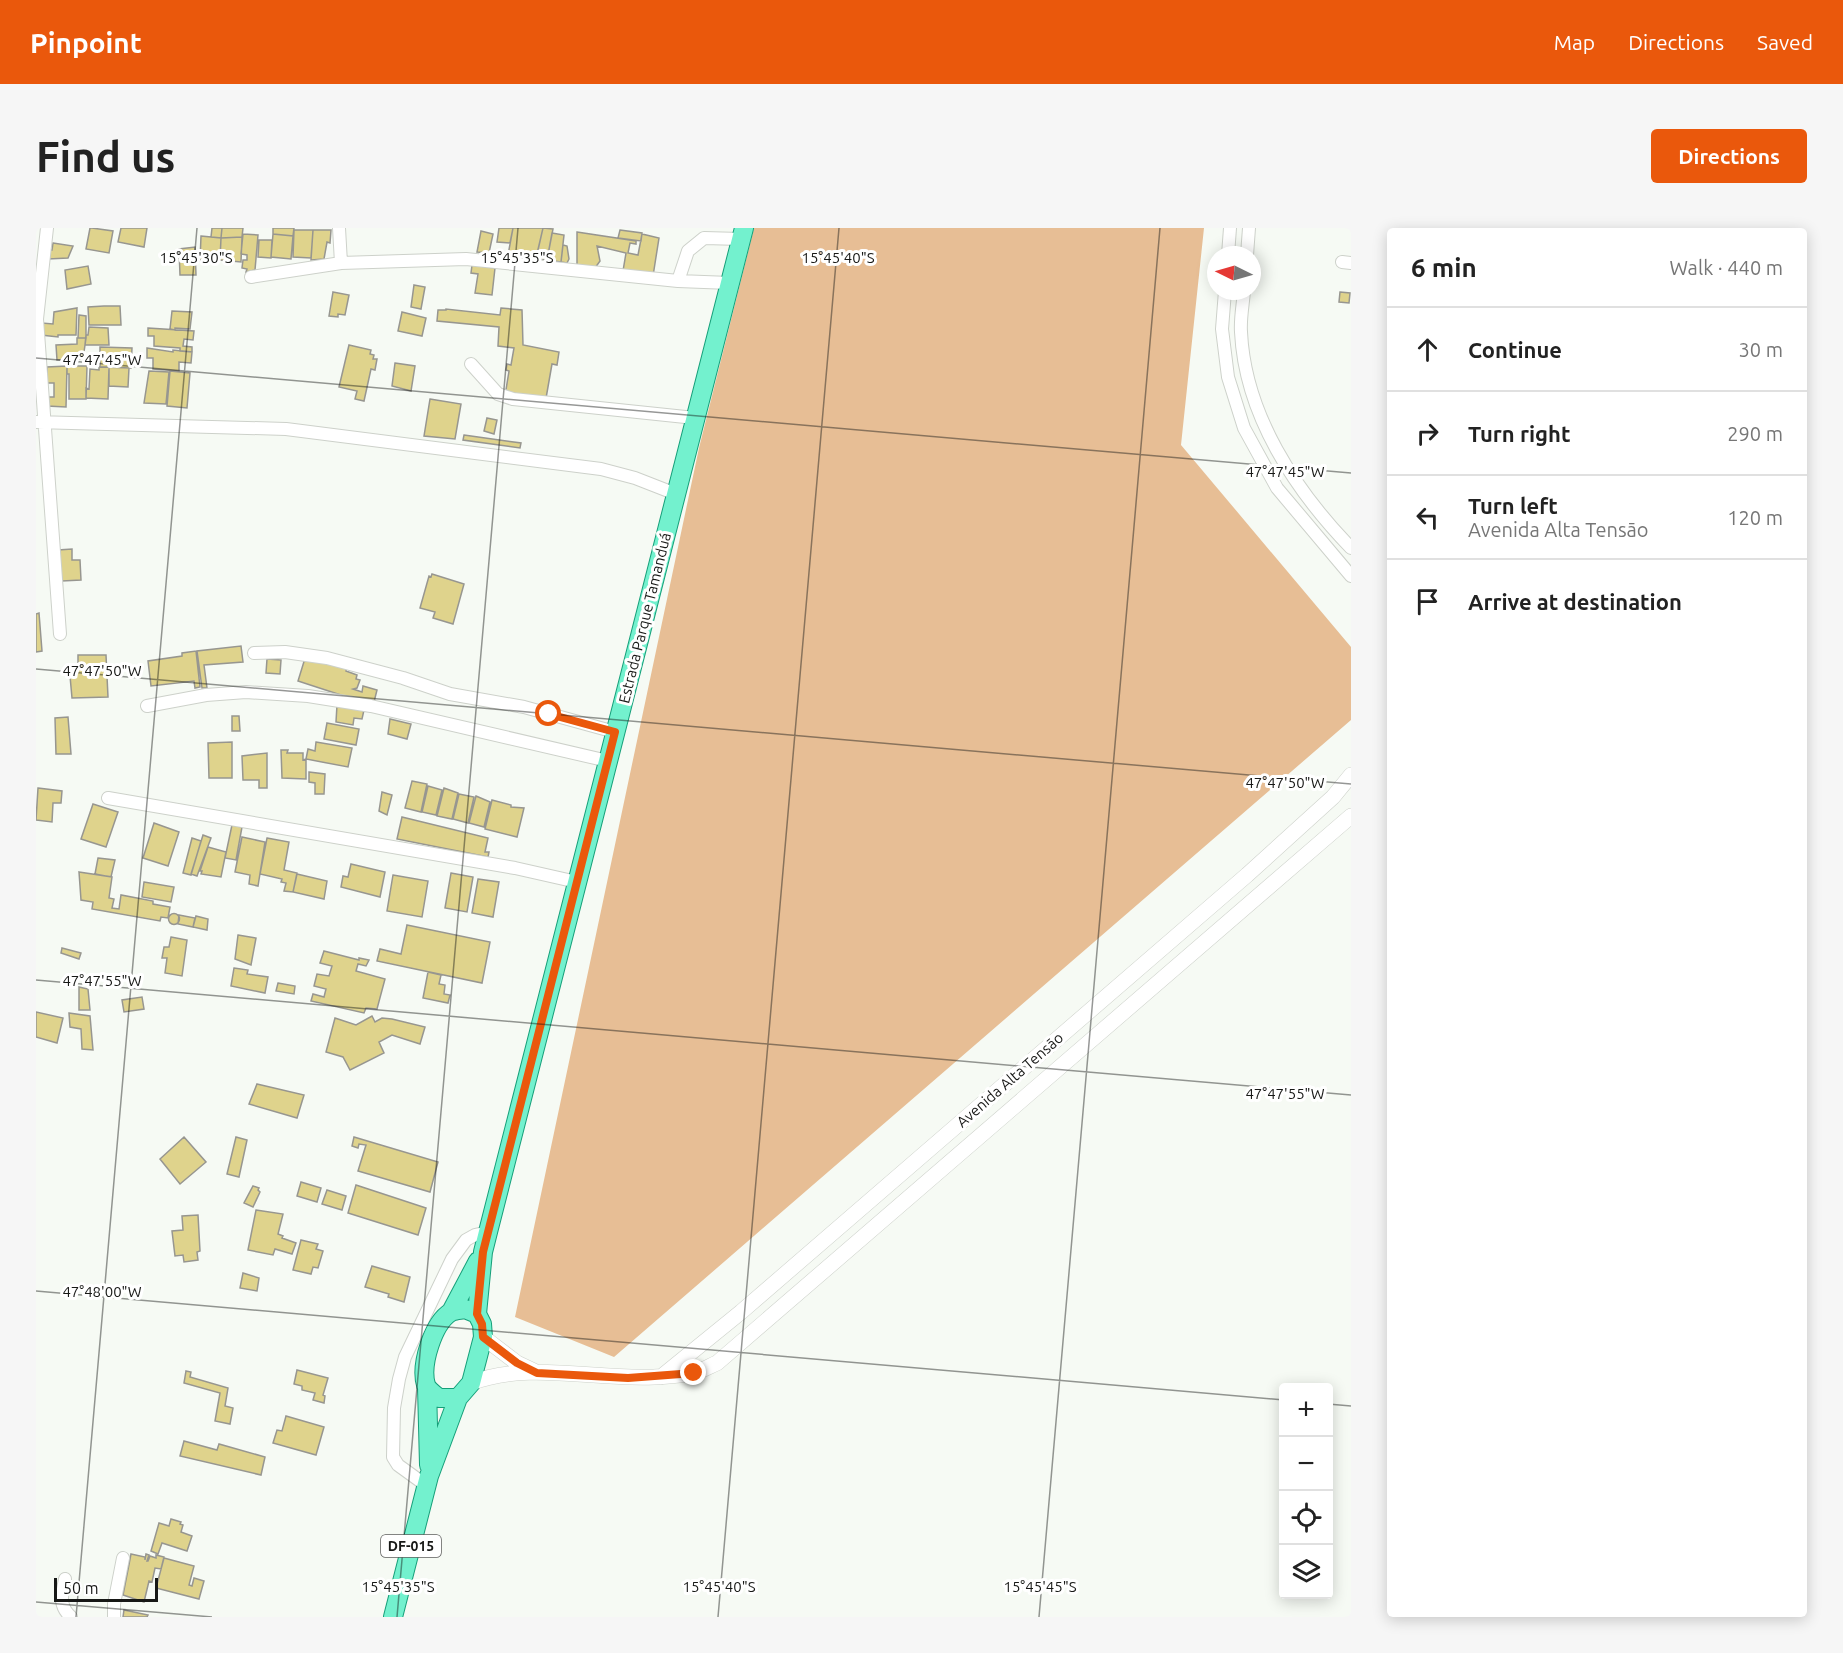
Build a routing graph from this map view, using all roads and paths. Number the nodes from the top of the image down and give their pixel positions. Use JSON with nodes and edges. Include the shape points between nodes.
{"nodes":[{"id":1,"x":47,"y":228,"type":"edge"},
{"id":2,"x":339,"y":228,"type":"edge"},
{"id":3,"x":1230,"y":228,"type":"edge"},
{"id":4,"x":1249,"y":228,"type":"edge"},
{"id":5,"x":742,"y":233,"type":"edge"},
{"id":6,"x":1229,"y":246,"type":"edge"},
{"id":7,"x":1248,"y":246,"type":"edge"},
{"id":8,"x":341,"y":263,"type":"junction"},
{"id":9,"x":251,"y":277,"type":"dead end"},
{"id":10,"x":678,"y":281,"type":"junction"},
{"id":11,"x":730,"y":283,"type":"junction"},
{"id":12,"x":1224,"y":300,"type":"edge"},
{"id":13,"x":1243,"y":300,"type":"edge"},
{"id":14,"x":471,"y":364,"type":"dead end"},
{"id":15,"x":695,"y":418,"type":"junction"},
{"id":16,"x":40,"y":421,"type":"edge"},
{"id":17,"x":676,"y":494,"type":"junction"},
{"id":18,"x":1351,"y":548,"type":"edge"},
{"id":19,"x":1351,"y":576,"type":"edge"},
{"id":20,"x":60,"y":634,"type":"dead end"},
{"id":21,"x":254,"y":653,"type":"dead end"},
{"id":22,"x":147,"y":706,"type":"dead end"},
{"id":23,"x":615,"y":732,"type":"junction"},
{"id":24,"x":608,"y":761,"type":"junction"},
{"id":25,"x":1351,"y":775,"type":"edge"},
{"id":26,"x":108,"y":798,"type":"dead end"},
{"id":27,"x":1351,"y":816,"type":"edge"},
{"id":28,"x":577,"y":882,"type":"junction"},
{"id":29,"x":488,"y":1232,"type":"junction"},
{"id":30,"x":483,"y":1252,"type":"junction"},
{"id":31,"x":452,"y":1312,"type":"junction"},
{"id":32,"x":477,"y":1314,"type":"junction"},
{"id":33,"x":483,"y":1337,"type":"junction"},
{"id":34,"x":537,"y":1373,"type":"junction"},
{"id":35,"x":660,"y":1377,"type":"junction"},
{"id":36,"x":471,"y":1383,"type":"junction"},
{"id":37,"x":427,"y":1387,"type":"junction"},
{"id":38,"x":458,"y":1398,"type":"junction"},
{"id":39,"x":428,"y":1481,"type":"junction"},
{"id":40,"x":123,"y":1558,"type":"dead end"},
{"id":41,"x":65,"y":1579,"type":"dead end"},
{"id":42,"x":70,"y":1617,"type":"edge"},
{"id":43,"x":114,"y":1617,"type":"edge"},
{"id":44,"x":393,"y":1617,"type":"edge"}],
"edges":[{"from":1,"to":16,"type":"street","via":[[37,319]]},
{"from":2,"to":8,"type":"street"},
{"from":3,"to":6,"type":"street"},
{"from":4,"to":7,"type":"street"},
{"from":5,"to":10,"type":"street","via":[[704,238],[688,251]]},
{"from":5,"to":11,"type":"main road","name":"Estrada Parque Tamanduá","number":"DF-015"},
{"from":8,"to":9,"type":"street"},
{"from":8,"to":10,"type":"street","via":[[466,260]]},
{"from":10,"to":11,"type":"street"},
{"from":11,"to":15,"type":"main road","name":"Estrada Parque Tamanduá","number":"DF-015"},
{"from":12,"to":19,"type":"street","via":[[1222,329],[1228,377],[1244,429],[1277,488]]},
{"from":13,"to":18,"type":"street","via":[[1241,332],[1247,374],[1260,418],[1295,480]]},
{"from":14,"to":15,"type":"street","via":[[498,394],[513,399]]},
{"from":15,"to":17,"type":"main road","name":"Estrada Parque Tamanduá","number":"DF-015"},
{"from":16,"to":17,"type":"street","via":[[286,429],[601,469]]},
{"from":16,"to":20,"type":"street"},
{"from":17,"to":23,"type":"main road","name":"Estrada Parque Tamanduá","number":"DF-015"},
{"from":21,"to":23,"type":"street","via":[[285,652],[327,658],[450,694],[524,707]]},
{"from":22,"to":24,"type":"street","via":[[246,692],[309,696],[371,706]]},
{"from":23,"to":24,"type":"main road","name":"Estrada Parque Tamanduá","number":"DF-015"},
{"from":24,"to":28,"type":"main road","name":"Estrada Parque Tamanduá","number":"DF-015"},
{"from":25,"to":35,"type":"street","name":"Avenida Alta Tensāo","via":[[1333,797],[1247,875],[741,1312]]},
{"from":26,"to":28,"type":"street"},
{"from":27,"to":35,"type":"street","name":"Avenida Alta Tensāo","via":[[717,1363],[694,1373]]},
{"from":28,"to":29,"type":"main road","name":"Estrada Parque Tamanduá","number":"DF-015"},
{"from":29,"to":30,"type":"main road","name":"Estrada Parque Tamanduá","number":"DF-015"},
{"from":29,"to":39,"type":"street","via":[[466,1240],[452,1259],[405,1357],[399,1379],[393,1457],[398,1465]]},
{"from":30,"to":31,"type":"main road","name":"Estrada Parque Tamanduá","number":"DF-015"},
{"from":30,"to":32,"type":"main road","name":"Estrada Parque Tamanduá","number":"DF-015"},
{"from":31,"to":32,"type":"main road","via":[[465,1309]]},
{"from":31,"to":37,"type":"main road","number":"DF-015","via":[[438,1326],[429,1347],[424,1371]]},
{"from":32,"to":33,"type":"main road","number":"DF-015"},
{"from":33,"to":34,"type":"street","name":"Avenida Alta Tensāo"},
{"from":33,"to":36,"type":"main road","number":"DF-015"},
{"from":34,"to":35,"type":"street","name":"Avenida Alta Tensāo"},
{"from":34,"to":36,"type":"street","name":"Avenida Alta Tensāo","via":[[503,1373]]},
{"from":36,"to":38,"type":"main road","number":"DF-015"},
{"from":37,"to":38,"type":"main road","via":[[439,1398]]},
{"from":37,"to":39,"type":"main road","number":"DF-015"},
{"from":38,"to":39,"type":"main road","number":"DF-015"},
{"from":39,"to":44,"type":"main road","number":"DF-015"},
{"from":40,"to":43,"type":"street"},
{"from":41,"to":42,"type":"street","via":[[61,1600]]}]}
